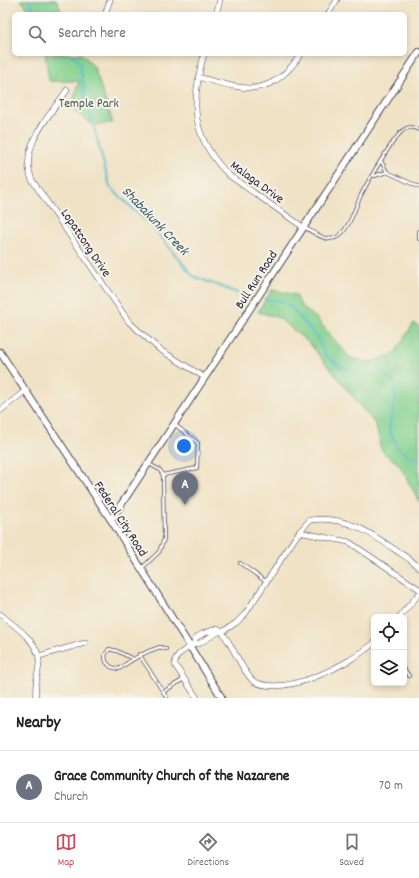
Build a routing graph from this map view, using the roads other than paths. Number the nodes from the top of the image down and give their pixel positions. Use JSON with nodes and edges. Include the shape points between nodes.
{"nodes":[{"id":1,"x":110,"y":0,"type":"edge"},
{"id":2,"x":220,"y":0,"type":"edge"},
{"id":3,"x":337,"y":0,"type":"edge"},
{"id":4,"x":106,"y":12,"type":"edge"},
{"id":5,"x":217,"y":12,"type":"edge"},
{"id":6,"x":329,"y":12,"type":"edge"},
{"id":7,"x":419,"y":52,"type":"edge"},
{"id":8,"x":203,"y":56,"type":"edge"},
{"id":9,"x":299,"y":56,"type":"edge"},
{"id":10,"x":198,"y":77,"type":"junction"},
{"id":11,"x":67,"y":90,"type":"dead end"},
{"id":12,"x":419,"y":130,"type":"edge"},
{"id":13,"x":381,"y":160,"type":"junction"},
{"id":14,"x":387,"y":172,"type":"junction"},
{"id":15,"x":373,"y":176,"type":"junction"},
{"id":16,"x":419,"y":187,"type":"edge"},
{"id":17,"x":303,"y":227,"type":"junction"},
{"id":18,"x":419,"y":231,"type":"edge"},
{"id":19,"x":419,"y":239,"type":"edge"},
{"id":20,"x":0,"y":352,"type":"edge"},
{"id":21,"x":204,"y":377,"type":"junction"},
{"id":22,"x":25,"y":391,"type":"junction"},
{"id":23,"x":0,"y":411,"type":"edge"},
{"id":24,"x":174,"y":423,"type":"junction"},
{"id":25,"x":148,"y":463,"type":"junction"},
{"id":26,"x":163,"y":475,"type":"junction"},
{"id":27,"x":111,"y":520,"type":"junction"},
{"id":28,"x":299,"y":532,"type":"junction"},
{"id":29,"x":240,"y":563,"type":"dead end"},
{"id":30,"x":141,"y":568,"type":"junction"},
{"id":31,"x":419,"y":568,"type":"edge"},
{"id":32,"x":266,"y":581,"type":"junction"},
{"id":33,"x":419,"y":590,"type":"edge"},
{"id":34,"x":419,"y":594,"type":"edge"},
{"id":35,"x":0,"y":614,"type":"edge"},
{"id":36,"x":402,"y":614,"type":"edge"},
{"id":37,"x":221,"y":631,"type":"junction"},
{"id":38,"x":85,"y":643,"type":"dead end"},
{"id":39,"x":192,"y":644,"type":"junction"},
{"id":40,"x":371,"y":645,"type":"edge"},
{"id":41,"x":166,"y":649,"type":"dead end"},
{"id":42,"x":139,"y":654,"type":"junction"},
{"id":43,"x":39,"y":656,"type":"junction"},
{"id":44,"x":133,"y":659,"type":"junction"},
{"id":45,"x":407,"y":674,"type":"edge"},
{"id":46,"x":409,"y":676,"type":"dead end"},
{"id":47,"x":184,"y":678,"type":"junction"},
{"id":48,"x":289,"y":691,"type":"dead end"},
{"id":49,"x":162,"y":692,"type":"junction"},
{"id":50,"x":277,"y":692,"type":"dead end"},
{"id":51,"x":36,"y":698,"type":"edge"},
{"id":52,"x":166,"y":698,"type":"edge"},
{"id":53,"x":197,"y":698,"type":"edge"},
{"id":54,"x":222,"y":698,"type":"edge"}],
"edges":[{"from":1,"to":4,"type":"street"},
{"from":2,"to":5,"type":"street"},
{"from":3,"to":6,"type":"street"},
{"from":7,"to":17,"type":"street","name":"Bull Run Road"},
{"from":8,"to":10,"type":"street","name":"Malaga Drive"},
{"from":9,"to":10,"type":"street","via":[[284,75],[259,87],[242,88]]},
{"from":10,"to":17,"type":"street","name":"Malaga Drive","via":[[195,98],[197,122],[213,157],[230,176]]},
{"from":11,"to":21,"type":"street","name":"Lopatcong Drive","via":[[30,148],[28,165],[32,180],[129,322],[159,349]]},
{"from":12,"to":13,"type":"lane","via":[[414,127],[404,129]]},
{"from":13,"to":14,"type":"lane"},
{"from":13,"to":15,"type":"lane"},
{"from":14,"to":15,"type":"lane"},
{"from":14,"to":16,"type":"lane"},
{"from":15,"to":17,"type":"lane","via":[[344,231],[338,237],[324,238]]},
{"from":17,"to":21,"type":"street","name":"Bull Run Road"},
{"from":18,"to":19,"type":"lane"},
{"from":20,"to":22,"type":"street","name":"Federal City Road"},
{"from":21,"to":24,"type":"street","name":"Bull Run Road"},
{"from":22,"to":23,"type":"street"},
{"from":22,"to":27,"type":"street","name":"Federal City Road"},
{"from":24,"to":25,"type":"street","name":"Bull Run Road"},
{"from":24,"to":26,"type":"lane","via":[[198,443],[197,468]]},
{"from":25,"to":26,"type":"lane","via":[[160,470]]},
{"from":25,"to":27,"type":"street","name":"Bull Run Road"},
{"from":26,"to":30,"type":"lane","via":[[164,539],[159,552]]},
{"from":27,"to":30,"type":"street","name":"Federal City Road"},
{"from":28,"to":31,"type":"street","via":[[310,520],[352,524],[364,529]]},
{"from":28,"to":32,"type":"street"},
{"from":28,"to":33,"type":"street","via":[[348,542]]},
{"from":29,"to":32,"type":"lane"},
{"from":30,"to":39,"type":"street","name":"Federal City Road"},
{"from":32,"to":37,"type":"street","via":[[245,614],[236,623]]},
{"from":34,"to":36,"type":"street"},
{"from":35,"to":43,"type":"street","via":[[32,643]]},
{"from":37,"to":39,"type":"street","via":[[198,644]]},
{"from":37,"to":50,"type":"street","via":[[252,680]]},
{"from":38,"to":43,"type":"street"},
{"from":39,"to":47,"type":"street","via":[[181,652],[175,662]]},
{"from":39,"to":54,"type":"street","name":"Federal City Road"},
{"from":40,"to":48,"type":"street","via":[[329,675]]},
{"from":41,"to":42,"type":"lane","via":[[160,646]]},
{"from":42,"to":44,"type":"lane"},
{"from":42,"to":49,"type":"lane"},
{"from":43,"to":51,"type":"street"},
{"from":44,"to":44,"type":"lane","via":[[119,669],[111,667],[106,662],[105,655],[109,649]]},
{"from":45,"to":46,"type":"lane"},
{"from":47,"to":49,"type":"lane"},
{"from":47,"to":53,"type":"street"},
{"from":49,"to":52,"type":"lane"}]}
